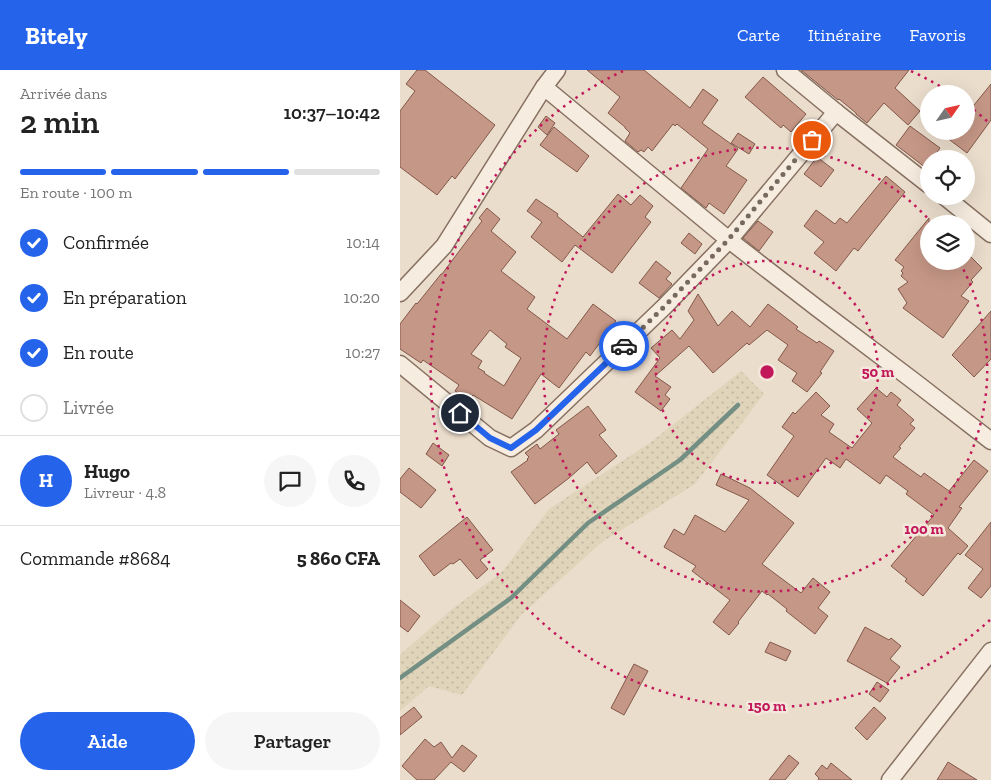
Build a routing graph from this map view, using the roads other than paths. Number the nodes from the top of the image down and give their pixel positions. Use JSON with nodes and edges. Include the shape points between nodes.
{"nodes":[{"id":1,"x":557,"y":70,"type":"edge"},
{"id":2,"x":785,"y":70,"type":"edge"},
{"id":3,"x":544,"y":87,"type":"junction"},
{"id":4,"x":836,"y":112,"type":"junction"},
{"id":5,"x":920,"y":178,"type":"edge"},
{"id":6,"x":955,"y":205,"type":"edge"},
{"id":7,"x":991,"y":234,"type":"edge"},
{"id":8,"x":728,"y":240,"type":"junction"},
{"id":9,"x":400,"y":293,"type":"edge"},
{"id":10,"x":400,"y":364,"type":"edge"},
{"id":11,"x":991,"y":441,"type":"edge"},
{"id":12,"x":991,"y":651,"type":"edge"},
{"id":13,"x":890,"y":780,"type":"edge"}],
"edges":[{"from":1,"to":3,"type":"street"},
{"from":2,"to":4,"type":"street"},
{"from":3,"to":8,"type":"street"},
{"from":3,"to":9,"type":"street","via":[[444,246]]},
{"from":4,"to":5,"type":"street"},
{"from":4,"to":8,"type":"street"},
{"from":6,"to":7,"type":"street"},
{"from":8,"to":10,"type":"street","via":[[665,306],[536,430],[511,448],[490,438]]},
{"from":8,"to":11,"type":"street"},
{"from":12,"to":13,"type":"street"}]}
